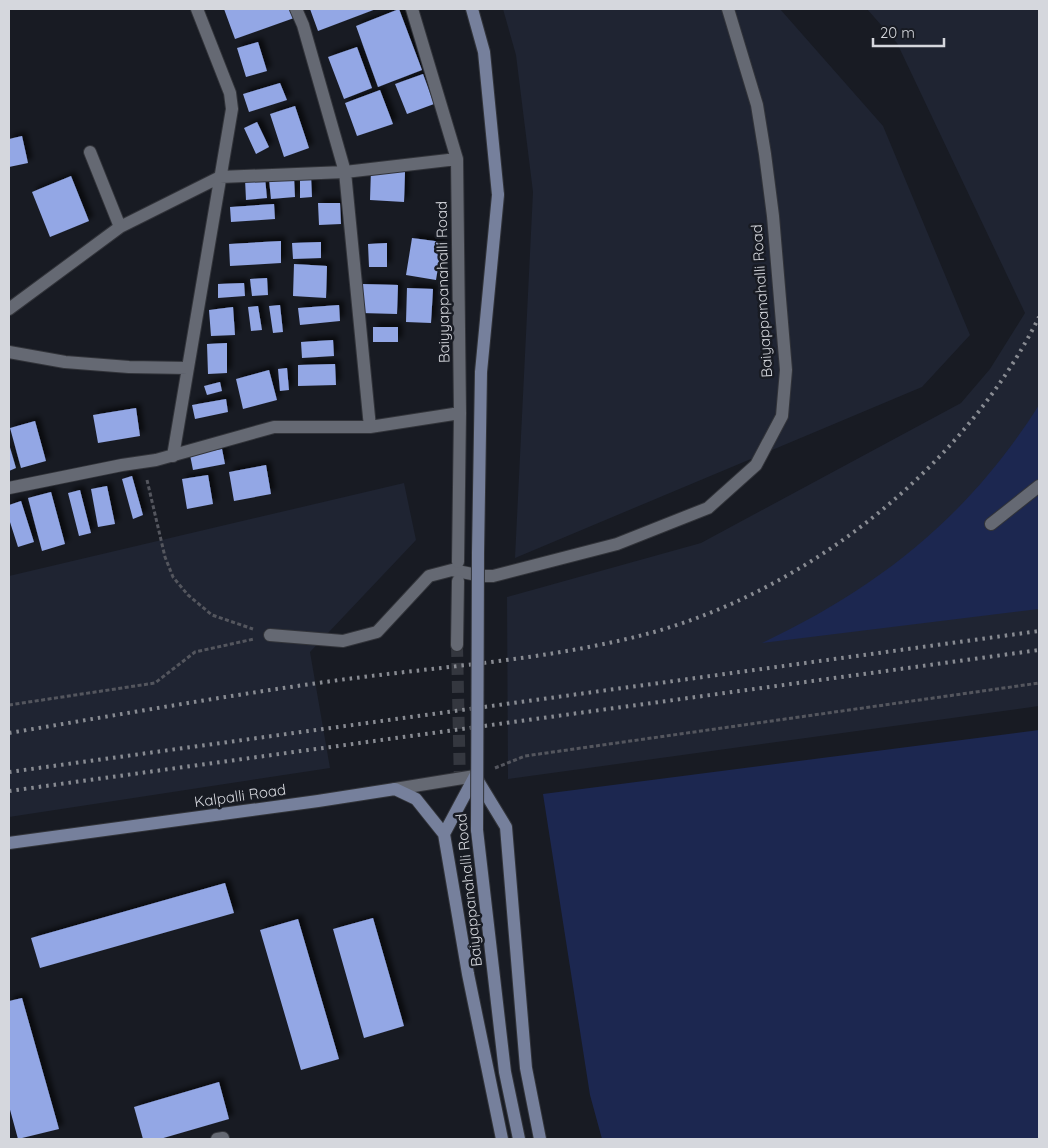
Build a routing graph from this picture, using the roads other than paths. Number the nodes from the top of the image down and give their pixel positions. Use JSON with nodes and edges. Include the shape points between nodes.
{"nodes":[{"id":1,"x":197,"y":9,"type":"edge"},
{"id":2,"x":296,"y":9,"type":"edge"},
{"id":3,"x":412,"y":9,"type":"edge"},
{"id":4,"x":472,"y":9,"type":"edge"},
{"id":5,"x":728,"y":9,"type":"edge"},
{"id":6,"x":90,"y":152,"type":"dead end"},
{"id":7,"x":458,"y":159,"type":"junction"},
{"id":8,"x":345,"y":172,"type":"junction"},
{"id":9,"x":220,"y":177,"type":"junction"},
{"id":10,"x":120,"y":227,"type":"junction"},
{"id":11,"x":9,"y":309,"type":"edge"},
{"id":12,"x":9,"y":352,"type":"edge"},
{"id":13,"x":188,"y":368,"type":"junction"},
{"id":14,"x":460,"y":413,"type":"junction"},
{"id":15,"x":370,"y":427,"type":"junction"},
{"id":16,"x":173,"y":456,"type":"junction"},
{"id":17,"x":1039,"y":486,"type":"edge"},
{"id":18,"x":9,"y":488,"type":"edge"},
{"id":19,"x":991,"y":524,"type":"dead end"},
{"id":20,"x":456,"y":571,"type":"junction"},
{"id":21,"x":270,"y":635,"type":"road end"},
{"id":22,"x":457,"y":645,"type":"tunnel mouth"},
{"id":23,"x":475,"y":776,"type":"junction"},
{"id":24,"x":460,"y":786,"type":"tunnel mouth"},
{"id":25,"x":396,"y":789,"type":"junction"},
{"id":26,"x":461,"y":802,"type":"junction"},
{"id":27,"x":444,"y":834,"type":"junction"},
{"id":28,"x":9,"y":843,"type":"edge"},
{"id":29,"x":502,"y":1139,"type":"edge"},
{"id":30,"x":519,"y":1139,"type":"edge"},
{"id":31,"x":540,"y":1139,"type":"edge"}],
"edges":[{"from":1,"to":9,"type":"street","via":[[230,93],[232,109]]},
{"from":2,"to":8,"type":"street"},
{"from":3,"to":7,"type":"street","name":"Baiyyappanahalli Road"},
{"from":4,"to":30,"type":"street","name":"Baiyappanahalli Road","bridge":true,"via":[[484,52],[498,195],[481,372],[477,830],[505,1072]]},
{"from":5,"to":20,"type":"street","name":"Baiyappanahalli Road","via":[[757,105],[765,154],[786,370],[782,416],[756,465],[708,508],[617,544],[519,570],[494,576]]},
{"from":6,"to":10,"type":"street"},
{"from":7,"to":8,"type":"street"},
{"from":7,"to":14,"type":"street","name":"Baiyyappanahalli Road"},
{"from":8,"to":9,"type":"street"},
{"from":8,"to":15,"type":"street"},
{"from":9,"to":10,"type":"street"},
{"from":9,"to":13,"type":"street"},
{"from":10,"to":11,"type":"street"},
{"from":12,"to":13,"type":"street","via":[[129,368]]},
{"from":13,"to":16,"type":"street"},
{"from":14,"to":15,"type":"street"},
{"from":14,"to":20,"type":"street","name":"Baiyyappanahalli Road"},
{"from":15,"to":16,"type":"street","via":[[274,427]]},
{"from":16,"to":18,"type":"street"},
{"from":17,"to":19,"type":"street"},
{"from":20,"to":21,"type":"street","via":[[429,576],[376,632],[343,641]]},
{"from":20,"to":22,"type":"street","name":"Baiyyappanahalli Road"},
{"from":23,"to":25,"type":"street","name":"Kalpalli Road"},
{"from":23,"to":26,"type":"street","name":"Baiyappanahalli Road"},
{"from":23,"to":31,"type":"street","via":[[506,827],[526,1068]]},
{"from":24,"to":26,"type":"street"},
{"from":25,"to":27,"type":"street","via":[[416,798]]},
{"from":25,"to":28,"type":"street","name":"Kalpalli Road"},
{"from":26,"to":27,"type":"street","name":"Baiyappanahalli Road"},
{"from":27,"to":29,"type":"street","name":"Baiyappanahalli Road","via":[[468,974]]}]}
